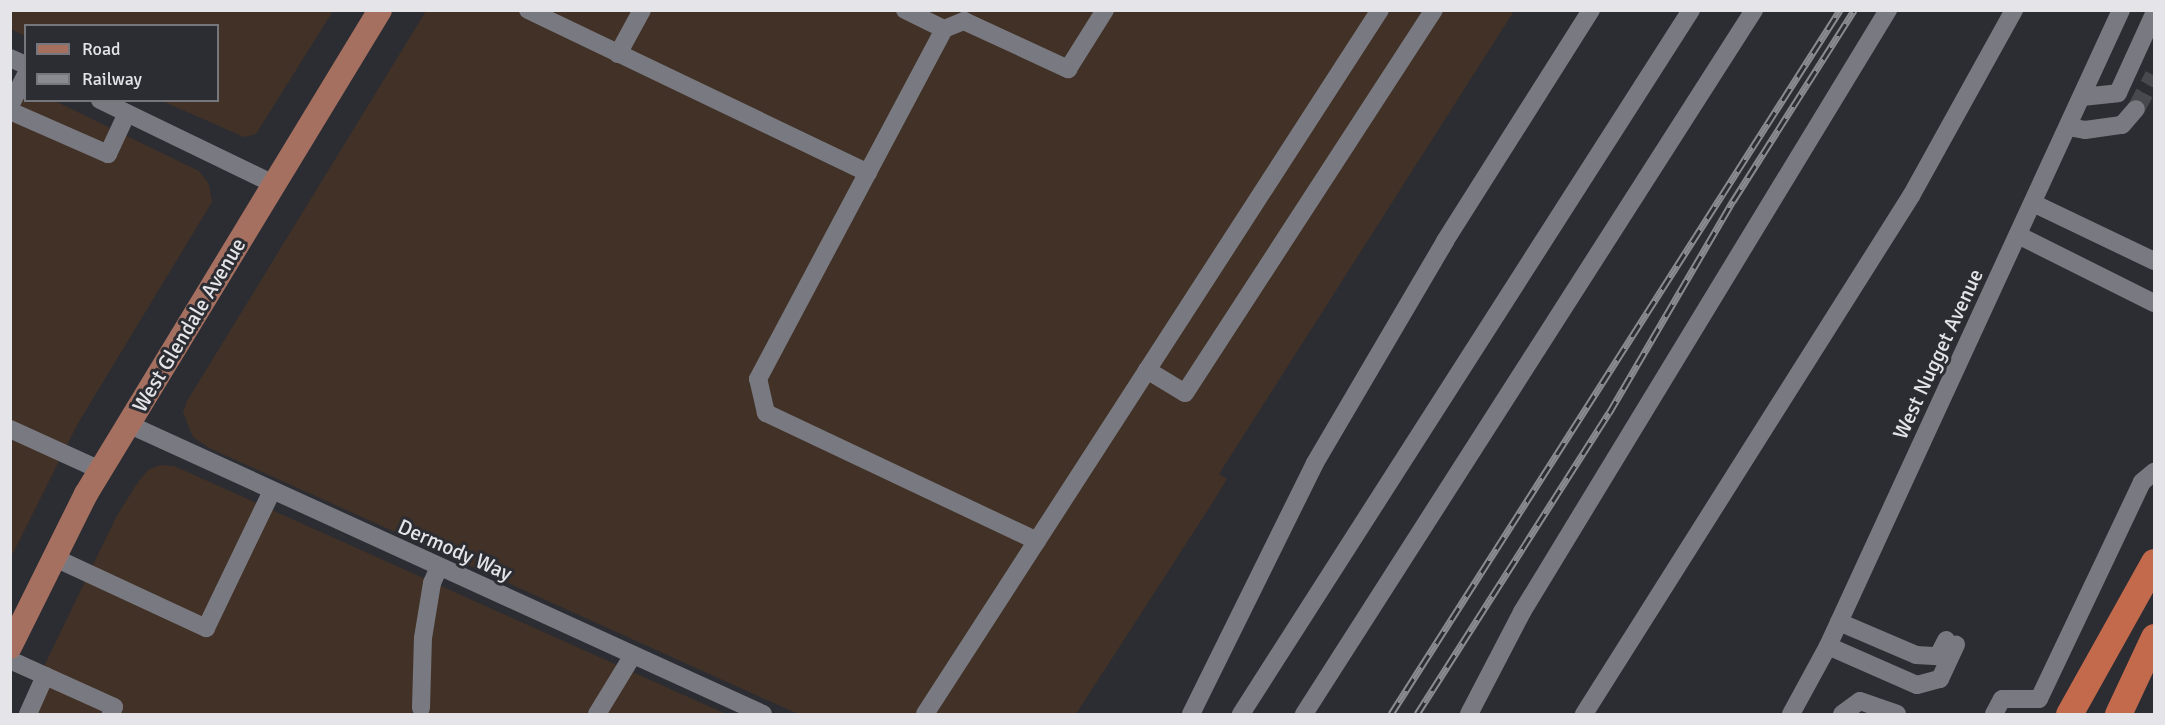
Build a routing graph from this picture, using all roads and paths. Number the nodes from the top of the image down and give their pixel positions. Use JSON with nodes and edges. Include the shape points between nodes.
{"nodes":[{"id":1,"x":380,"y":10,"type":"edge"},
{"id":2,"x":528,"y":10,"type":"edge"},
{"id":3,"x":642,"y":10,"type":"edge"},
{"id":4,"x":905,"y":10,"type":"edge"},
{"id":5,"x":1104,"y":10,"type":"edge"},
{"id":6,"x":1380,"y":10,"type":"edge"},
{"id":7,"x":1434,"y":10,"type":"edge"},
{"id":8,"x":1591,"y":10,"type":"edge"},
{"id":9,"x":1691,"y":10,"type":"edge"},
{"id":10,"x":1754,"y":10,"type":"edge"},
{"id":11,"x":1888,"y":10,"type":"edge"},
{"id":12,"x":2014,"y":10,"type":"edge"},
{"id":13,"x":2121,"y":10,"type":"edge"},
{"id":14,"x":2154,"y":14,"type":"edge"},
{"id":15,"x":944,"y":29,"type":"junction"},
{"id":16,"x":618,"y":54,"type":"junction"},
{"id":17,"x":10,"y":58,"type":"edge"},
{"id":18,"x":24,"y":64,"type":"edge"},
{"id":19,"x":24,"y":78,"type":"edge"},
{"id":20,"x":2082,"y":97,"type":"junction"},
{"id":21,"x":104,"y":102,"type":"edge"},
{"id":22,"x":10,"y":106,"type":"edge"},
{"id":23,"x":2136,"y":109,"type":"tunnel mouth"},
{"id":24,"x":10,"y":111,"type":"edge"},
{"id":25,"x":127,"y":113,"type":"junction"},
{"id":26,"x":2068,"y":128,"type":"junction"},
{"id":27,"x":868,"y":173,"type":"junction"},
{"id":28,"x":274,"y":184,"type":"junction"},
{"id":29,"x":2033,"y":203,"type":"junction"},
{"id":30,"x":2018,"y":235,"type":"junction"},
{"id":31,"x":2154,"y":261,"type":"edge"},
{"id":32,"x":2154,"y":303,"type":"edge"},
{"id":33,"x":1147,"y":370,"type":"junction"},
{"id":34,"x":128,"y":424,"type":"junction"},
{"id":35,"x":10,"y":429,"type":"edge"},
{"id":36,"x":100,"y":470,"type":"junction"},
{"id":37,"x":2154,"y":472,"type":"edge"},
{"id":38,"x":272,"y":491,"type":"junction"},
{"id":39,"x":1038,"y":541,"type":"junction"},
{"id":40,"x":53,"y":557,"type":"junction"},
{"id":41,"x":2154,"y":562,"type":"edge"},
{"id":42,"x":439,"y":567,"type":"junction"},
{"id":43,"x":1839,"y":622,"type":"junction"},
{"id":44,"x":2154,"y":637,"type":"edge"},
{"id":45,"x":1828,"y":646,"type":"junction"},
{"id":46,"x":10,"y":647,"type":"edge"},
{"id":47,"x":633,"y":656,"type":"junction"},
{"id":48,"x":10,"y":660,"type":"edge"},
{"id":49,"x":45,"y":676,"type":"junction"},
{"id":50,"x":421,"y":708,"type":"dead end"},
{"id":51,"x":28,"y":714,"type":"edge"},
{"id":52,"x":111,"y":714,"type":"edge"},
{"id":53,"x":597,"y":714,"type":"edge"},
{"id":54,"x":763,"y":714,"type":"edge"},
{"id":55,"x":925,"y":714,"type":"edge"},
{"id":56,"x":1191,"y":714,"type":"edge"},
{"id":57,"x":1241,"y":714,"type":"edge"},
{"id":58,"x":1304,"y":714,"type":"edge"},
{"id":59,"x":1469,"y":714,"type":"edge"},
{"id":60,"x":1584,"y":714,"type":"edge"},
{"id":61,"x":1791,"y":714,"type":"edge"},
{"id":62,"x":1842,"y":714,"type":"edge"},
{"id":63,"x":1897,"y":714,"type":"edge"},
{"id":64,"x":1994,"y":714,"type":"edge"},
{"id":65,"x":2069,"y":714,"type":"edge"},
{"id":66,"x":2118,"y":714,"type":"edge"}],
"edges":[{"from":1,"to":28,"type":"main road","name":"West Glendale Avenue"},
{"from":2,"to":16,"type":"street"},
{"from":3,"to":16,"type":"street"},
{"from":4,"to":15,"type":"street"},
{"from":5,"to":15,"type":"street","via":[[1068,69],[964,21]]},
{"from":6,"to":33,"type":"street"},
{"from":7,"to":33,"type":"street","via":[[1185,393]]},
{"from":8,"to":56,"type":"street","via":[[1445,241],[1315,463]]},
{"from":9,"to":57,"type":"street"},
{"from":10,"to":58,"type":"street"},
{"from":11,"to":59,"type":"street","via":[[1522,612]]},
{"from":12,"to":60,"type":"street","via":[[1911,196]]},
{"from":13,"to":20,"type":"street","name":"West Nugget Avenue"},
{"from":14,"to":20,"type":"street","via":[[2118,93]]},
{"from":15,"to":27,"type":"street"},
{"from":16,"to":27,"type":"street"},
{"from":17,"to":18,"type":"street"},
{"from":19,"to":22,"type":"street"},
{"from":20,"to":26,"type":"street","name":"West Nugget Avenue"},
{"from":21,"to":25,"type":"street"},
{"from":23,"to":26,"type":"street","via":[[2122,125]]},
{"from":24,"to":25,"type":"street","via":[[108,154]]},
{"from":25,"to":28,"type":"street"},
{"from":26,"to":29,"type":"street","name":"West Nugget Avenue"},
{"from":27,"to":39,"type":"street","via":[[758,379],[766,414]]},
{"from":28,"to":34,"type":"main road","name":"West Glendale Avenue"},
{"from":29,"to":30,"type":"street","name":"West Nugget Avenue"},
{"from":29,"to":31,"type":"street"},
{"from":30,"to":32,"type":"street"},
{"from":30,"to":43,"type":"street","name":"West Nugget Avenue"},
{"from":33,"to":39,"type":"street"},
{"from":34,"to":36,"type":"main road","name":"West Glendale Avenue"},
{"from":34,"to":38,"type":"street","name":"Dermody Way"},
{"from":35,"to":36,"type":"street"},
{"from":36,"to":40,"type":"main road","name":"West Glendale Avenue"},
{"from":37,"to":64,"type":"street","via":[[2142,482],[2039,699],[2002,699]]},
{"from":38,"to":40,"type":"street","via":[[206,628]]},
{"from":38,"to":42,"type":"street","name":"Dermody Way"},
{"from":39,"to":55,"type":"street"},
{"from":40,"to":46,"type":"main road","name":"West Glendale Avenue"},
{"from":41,"to":65,"type":"highway"},
{"from":42,"to":47,"type":"street","name":"Dermody Way"},
{"from":42,"to":50,"type":"street","via":[[432,583],[423,638]]},
{"from":43,"to":45,"type":"street","name":"West Nugget Avenue"},
{"from":43,"to":45,"type":"street","via":[[1916,655],[1938,656],[1951,643],[1940,679],[1917,685]]},
{"from":44,"to":66,"type":"highway"},
{"from":45,"to":61,"type":"street","name":"West Nugget Avenue"},
{"from":47,"to":53,"type":"street"},
{"from":47,"to":54,"type":"street","name":"Dermody Way"},
{"from":48,"to":49,"type":"street"},
{"from":49,"to":51,"type":"street"},
{"from":49,"to":52,"type":"street","via":[[114,707]]},
{"from":62,"to":63,"type":"street","via":[[1860,701]]}]}
